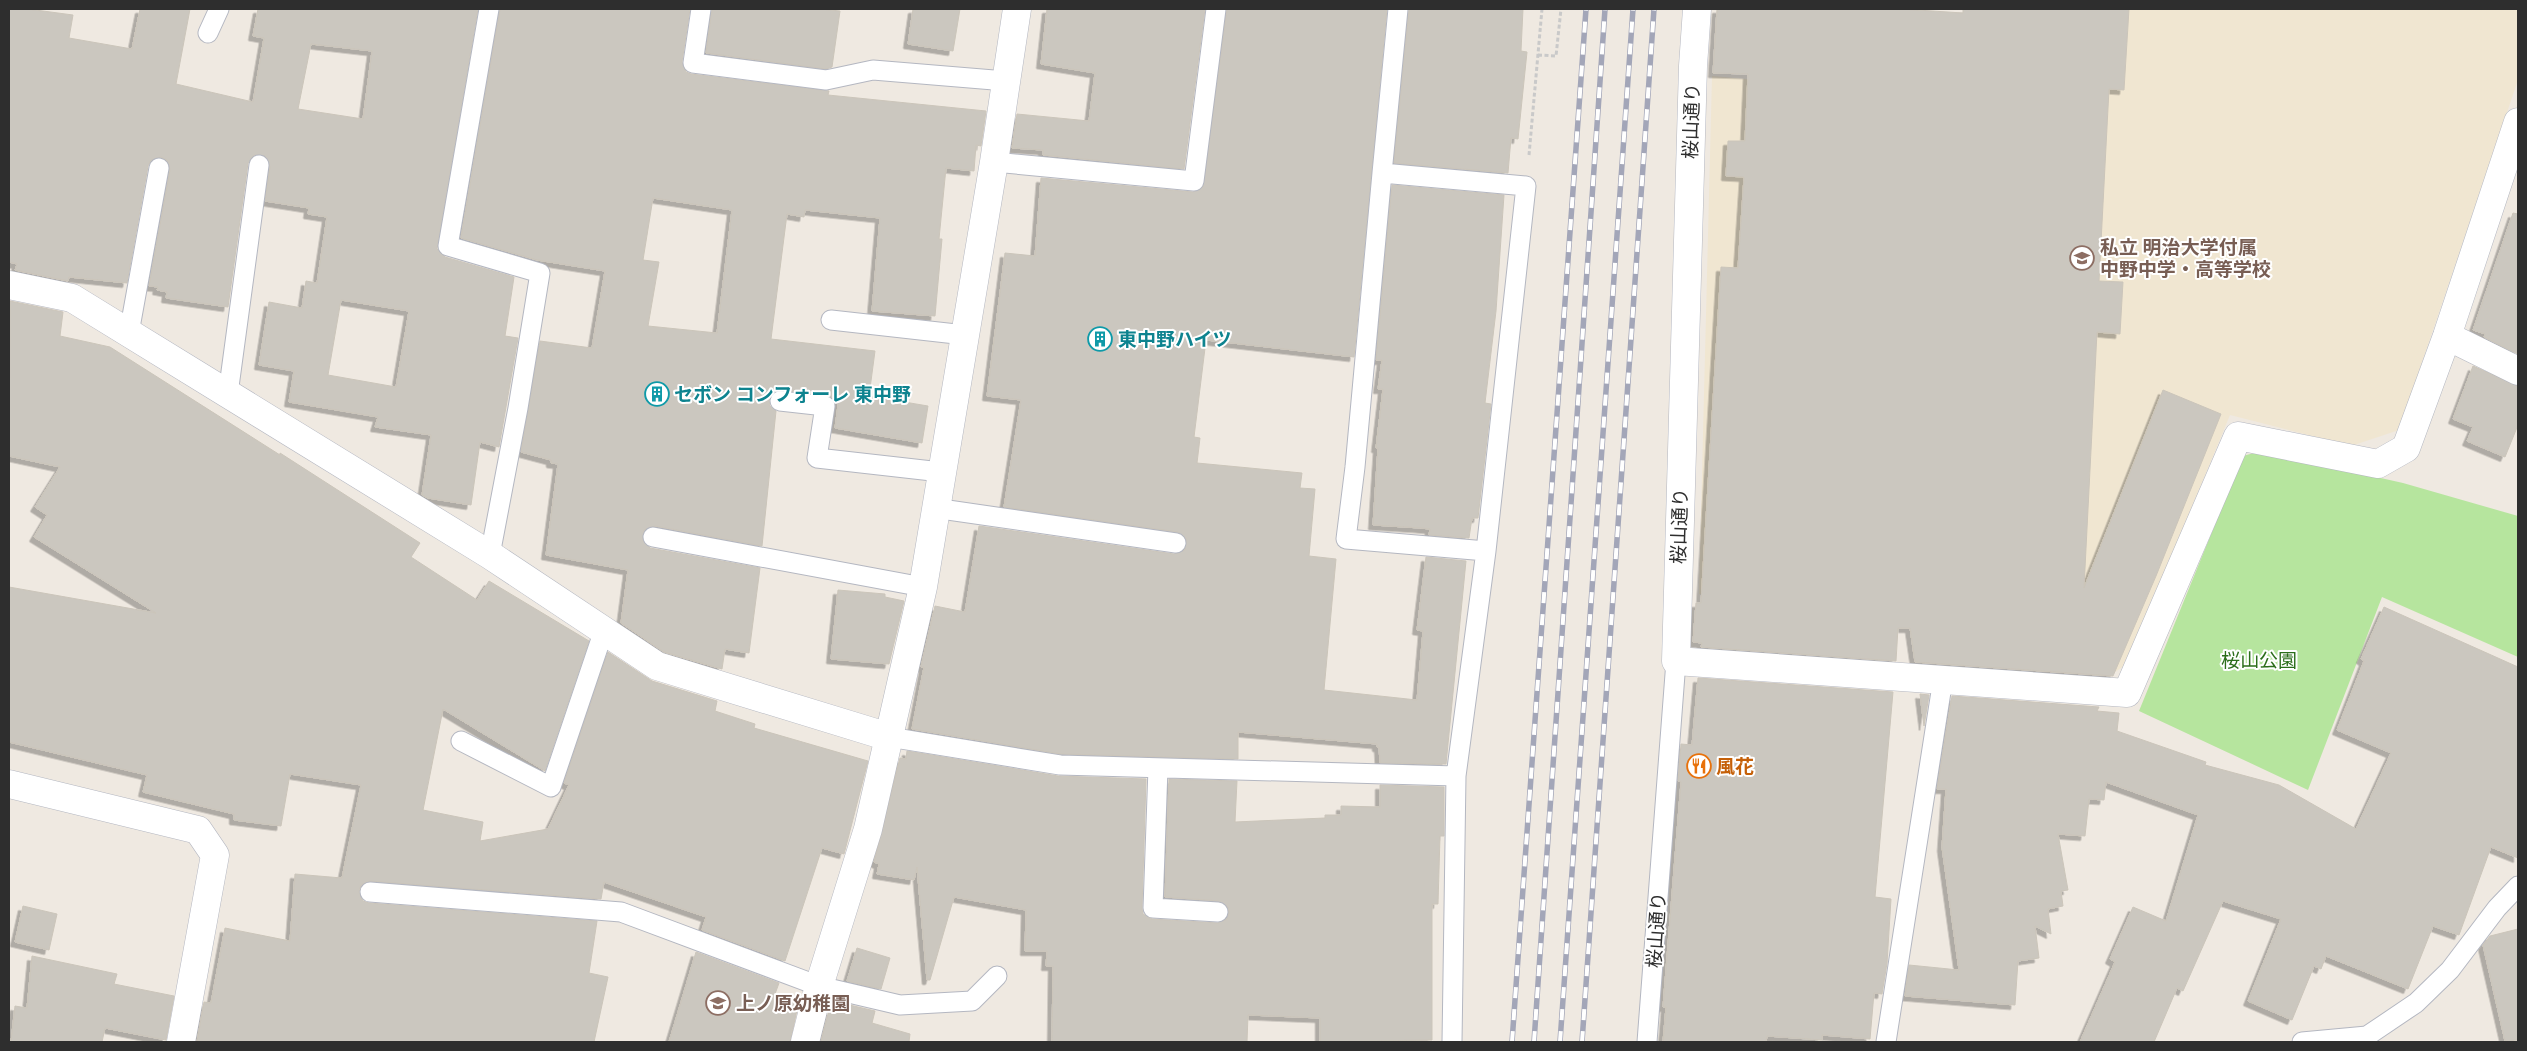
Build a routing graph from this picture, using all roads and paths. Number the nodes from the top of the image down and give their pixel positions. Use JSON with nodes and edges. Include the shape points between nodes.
{"nodes":[{"id":1,"x":219,"y":9,"type":"edge"},
{"id":2,"x":489,"y":9,"type":"edge"},
{"id":3,"x":702,"y":9,"type":"edge"},
{"id":4,"x":1017,"y":9,"type":"edge"},
{"id":5,"x":1216,"y":9,"type":"edge"},
{"id":6,"x":1398,"y":9,"type":"edge"},
{"id":7,"x":1542,"y":9,"type":"edge"},
{"id":8,"x":1561,"y":9,"type":"edge"},
{"id":9,"x":1697,"y":9,"type":"edge"},
{"id":10,"x":208,"y":33,"type":"dead end"},
{"id":11,"x":1538,"y":55,"type":"junction"},
{"id":12,"x":1006,"y":81,"type":"junction"},
{"id":13,"x":2518,"y":122,"type":"edge"},
{"id":14,"x":994,"y":162,"type":"junction"},
{"id":15,"x":258,"y":165,"type":"dead end"},
{"id":16,"x":159,"y":168,"type":"dead end"},
{"id":17,"x":1382,"y":174,"type":"junction"},
{"id":18,"x":1526,"y":186,"type":"junction"},
{"id":19,"x":9,"y":285,"type":"edge"},
{"id":20,"x":831,"y":320,"type":"dead end"},
{"id":21,"x":129,"y":333,"type":"junction"},
{"id":22,"x":964,"y":335,"type":"junction"},
{"id":23,"x":2447,"y":336,"type":"junction"},
{"id":24,"x":2518,"y":371,"type":"edge"},
{"id":25,"x":228,"y":394,"type":"junction"},
{"id":26,"x":780,"y":401,"type":"dead end"},
{"id":27,"x":941,"y":472,"type":"junction"},
{"id":28,"x":934,"y":508,"type":"junction"},
{"id":29,"x":653,"y":538,"type":"dead end"},
{"id":30,"x":1176,"y":544,"type":"dead end"},
{"id":31,"x":1486,"y":551,"type":"junction"},
{"id":32,"x":490,"y":555,"type":"junction"},
{"id":33,"x":923,"y":586,"type":"junction"},
{"id":34,"x":604,"y":630,"type":"junction"},
{"id":35,"x":1676,"y":661,"type":"junction"},
{"id":36,"x":1944,"y":679,"type":"junction"},
{"id":37,"x":889,"y":737,"type":"junction"},
{"id":38,"x":461,"y":741,"type":"dead end"},
{"id":39,"x":1158,"y":768,"type":"junction"},
{"id":40,"x":1456,"y":776,"type":"junction"},
{"id":41,"x":9,"y":784,"type":"edge"},
{"id":42,"x":2518,"y":886,"type":"edge"},
{"id":43,"x":370,"y":892,"type":"dead end"},
{"id":44,"x":1218,"y":912,"type":"dead end"},
{"id":45,"x":997,"y":976,"type":"dead end"},
{"id":46,"x":819,"y":986,"type":"junction"},
{"id":47,"x":2368,"y":1039,"type":"edge"},
{"id":48,"x":181,"y":1042,"type":"edge"},
{"id":49,"x":805,"y":1042,"type":"edge"},
{"id":50,"x":1452,"y":1042,"type":"edge"},
{"id":51,"x":1647,"y":1042,"type":"edge"},
{"id":52,"x":1886,"y":1042,"type":"edge"},
{"id":53,"x":2302,"y":1042,"type":"edge"}],
"edges":[{"from":1,"to":10,"type":"lane"},
{"from":2,"to":32,"type":"lane","via":[[448,246],[540,273]]},
{"from":3,"to":12,"type":"lane","via":[[692,63],[826,80],[874,70]]},
{"from":4,"to":12,"type":"street"},
{"from":5,"to":14,"type":"lane","via":[[1194,182]]},
{"from":6,"to":17,"type":"lane"},
{"from":7,"to":11,"type":"path"},
{"from":8,"to":11,"type":"path","via":[[1556,56]]},
{"from":9,"to":35,"type":"street","name":"桜山通り"},
{"from":11,"to":18,"type":"path"},
{"from":12,"to":14,"type":"street"},
{"from":13,"to":23,"type":"street"},
{"from":14,"to":22,"type":"street"},
{"from":15,"to":25,"type":"lane"},
{"from":16,"to":21,"type":"lane"},
{"from":17,"to":18,"type":"lane"},
{"from":17,"to":31,"type":"lane","via":[[1346,539]]},
{"from":18,"to":31,"type":"lane"},
{"from":19,"to":21,"type":"street","via":[[72,298]]},
{"from":20,"to":22,"type":"lane"},
{"from":21,"to":25,"type":"street"},
{"from":22,"to":27,"type":"street"},
{"from":23,"to":24,"type":"street"},
{"from":23,"to":36,"type":"street","via":[[2406,448],[2378,464],[2238,436],[2127,693]]},
{"from":25,"to":32,"type":"street"},
{"from":26,"to":27,"type":"lane","via":[[825,406],[817,458]]},
{"from":27,"to":28,"type":"street"},
{"from":28,"to":30,"type":"lane"},
{"from":28,"to":33,"type":"street"},
{"from":29,"to":33,"type":"lane"},
{"from":31,"to":40,"type":"lane"},
{"from":32,"to":34,"type":"street"},
{"from":33,"to":37,"type":"street"},
{"from":34,"to":37,"type":"street","via":[[657,666]]},
{"from":34,"to":38,"type":"lane","via":[[551,787]]},
{"from":35,"to":36,"type":"street"},
{"from":35,"to":51,"type":"lane","name":"桜山通り"},
{"from":36,"to":52,"type":"lane"},
{"from":37,"to":39,"type":"lane","via":[[1060,765]]},
{"from":37,"to":46,"type":"street","via":[[868,829]]},
{"from":39,"to":40,"type":"lane"},
{"from":39,"to":44,"type":"lane","via":[[1153,908]]},
{"from":40,"to":50,"type":"lane"},
{"from":41,"to":48,"type":"street","via":[[198,830],[215,855]]},
{"from":42,"to":47,"type":"lane","via":[[2450,970],[2416,1003]]},
{"from":43,"to":46,"type":"lane","via":[[622,912]]},
{"from":45,"to":46,"type":"lane","via":[[972,1001],[900,1005]]},
{"from":46,"to":49,"type":"street"},
{"from":47,"to":53,"type":"lane"}]}
